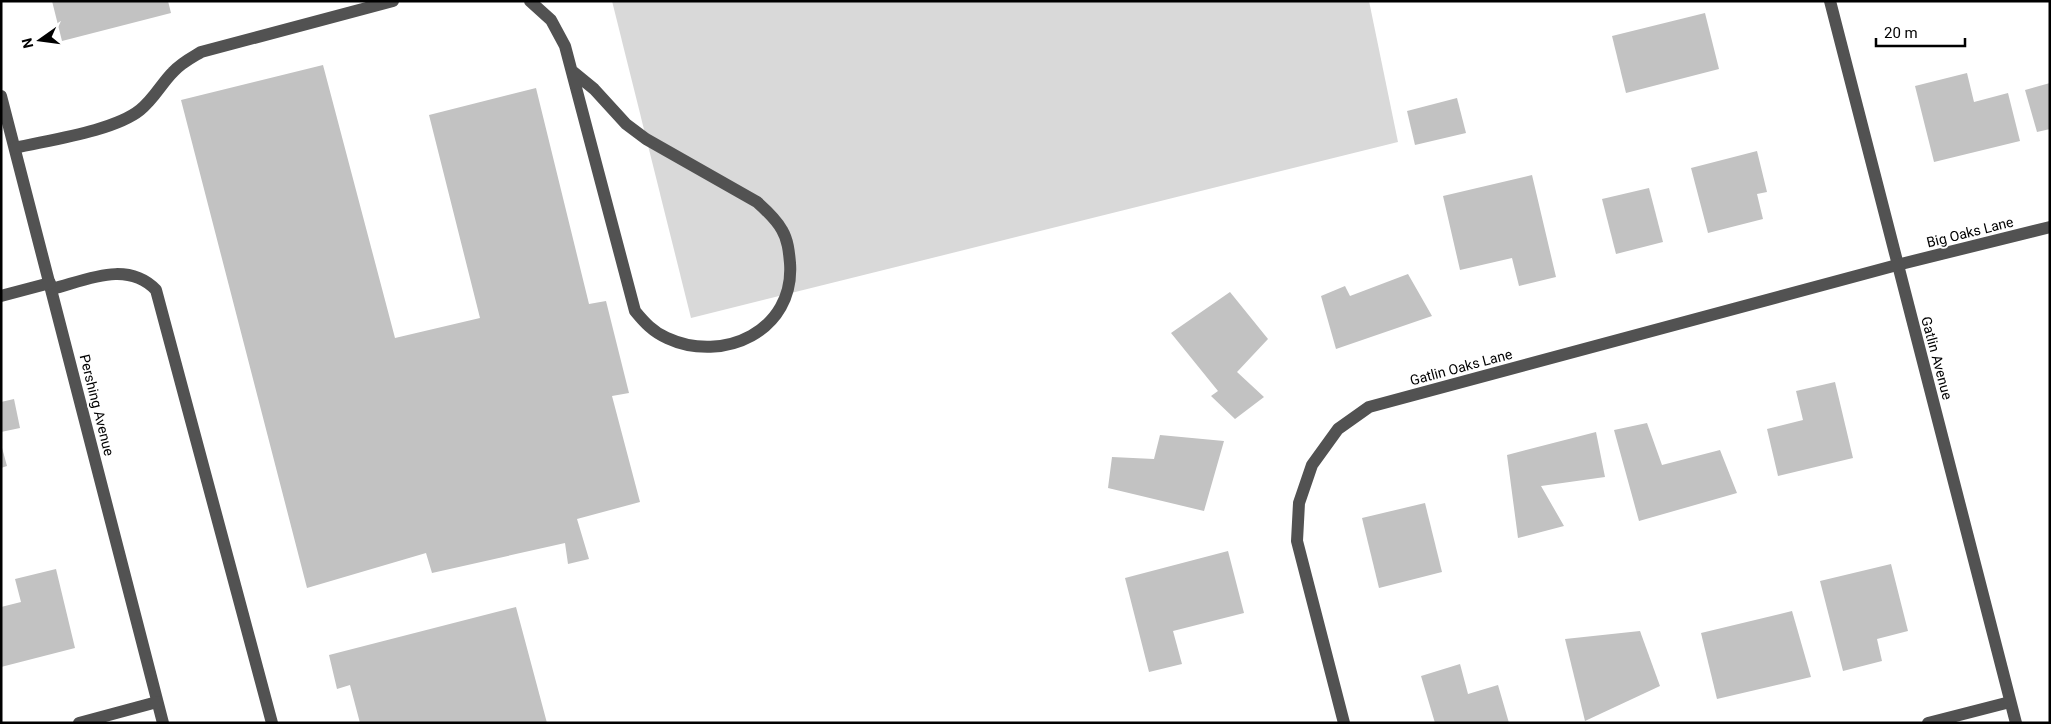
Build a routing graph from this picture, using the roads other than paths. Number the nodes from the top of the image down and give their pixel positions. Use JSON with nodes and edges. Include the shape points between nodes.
{"nodes":[{"id":1,"x":393,"y":1,"type":"edge"},
{"id":2,"x":530,"y":1,"type":"edge"},
{"id":3,"x":1830,"y":1,"type":"edge"},
{"id":4,"x":572,"y":71,"type":"junction"},
{"id":5,"x":1,"y":96,"type":"edge"},
{"id":6,"x":15,"y":148,"type":"junction"},
{"id":7,"x":2050,"y":227,"type":"edge"},
{"id":8,"x":1897,"y":265,"type":"junction"},
{"id":9,"x":51,"y":286,"type":"junction"},
{"id":10,"x":1,"y":296,"type":"edge"},
{"id":11,"x":157,"y":702,"type":"junction"},
{"id":12,"x":2010,"y":702,"type":"junction"},
{"id":13,"x":79,"y":723,"type":"edge"},
{"id":14,"x":162,"y":723,"type":"edge"},
{"id":15,"x":272,"y":723,"type":"edge"},
{"id":16,"x":1344,"y":723,"type":"edge"},
{"id":17,"x":1928,"y":723,"type":"edge"},
{"id":18,"x":2016,"y":723,"type":"edge"}],
"edges":[{"from":1,"to":6,"type":"street","via":[[201,52],[184,61],[150,102],[126,120]]},
{"from":2,"to":4,"type":"street","via":[[556,27]]},
{"from":3,"to":8,"type":"street","name":"Gatlin Avenue"},
{"from":4,"to":4,"type":"street","via":[[635,312],[666,338],[687,345],[712,348],[751,337],[767,325],[788,292],[790,257],[782,231],[756,202],[646,139],[626,124],[594,89]]},
{"from":5,"to":6,"type":"street","name":"Pershing Avenue"},
{"from":6,"to":9,"type":"street","name":"Pershing Avenue"},
{"from":7,"to":8,"type":"street","name":"Big Oaks Lane"},
{"from":8,"to":12,"type":"street","name":"Gatlin Avenue"},
{"from":8,"to":16,"type":"street","name":"Gatlin Oaks Lane","via":[[1369,407],[1338,429],[1312,465],[1299,503],[1297,541]]},
{"from":9,"to":10,"type":"street"},
{"from":9,"to":11,"type":"street","name":"Pershing Avenue"},
{"from":9,"to":15,"type":"street","via":[[120,273],[143,279],[156,290]]},
{"from":11,"to":13,"type":"street"},
{"from":11,"to":14,"type":"street","name":"Pershing Avenue"},
{"from":12,"to":17,"type":"street"},
{"from":12,"to":18,"type":"street","name":"Gatlin Avenue"}]}
